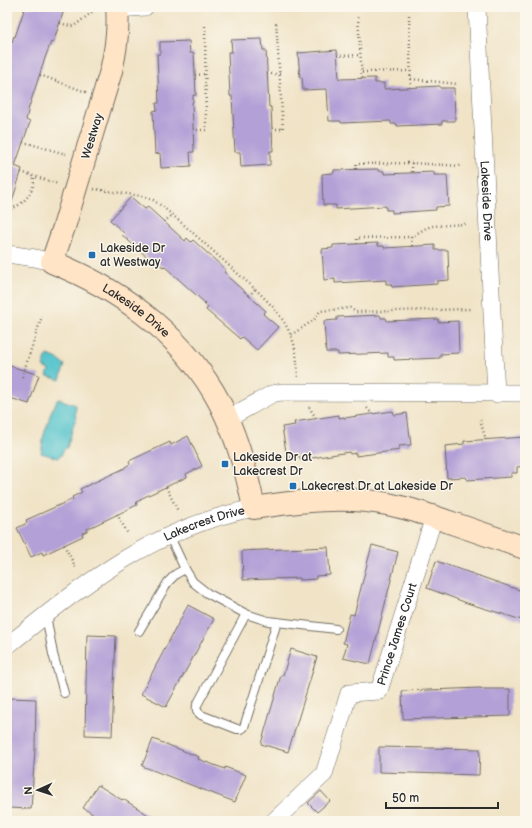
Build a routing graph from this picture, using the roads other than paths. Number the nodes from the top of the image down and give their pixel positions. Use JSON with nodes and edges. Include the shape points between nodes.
{"nodes":[{"id":1,"x":145,"y":7,"type":"edge"},
{"id":2,"x":477,"y":7,"type":"edge"},
{"id":3,"x":111,"y":8,"type":"edge"},
{"id":4,"x":7,"y":254,"type":"edge"},
{"id":5,"x":52,"y":262,"type":"junction"},
{"id":6,"x":525,"y":393,"type":"edge"},
{"id":7,"x":496,"y":394,"type":"junction"},
{"id":8,"x":227,"y":419,"type":"junction"},
{"id":9,"x":254,"y":508,"type":"junction"},
{"id":10,"x":434,"y":517,"type":"junction"},
{"id":11,"x":168,"y":535,"type":"junction"},
{"id":12,"x":525,"y":548,"type":"edge"},
{"id":13,"x":185,"y":569,"type":"junction"},
{"id":14,"x":246,"y":614,"type":"junction"},
{"id":15,"x":46,"y":615,"type":"junction"},
{"id":16,"x":277,"y":622,"type":"junction"},
{"id":17,"x":336,"y":629,"type":"dead end"},
{"id":18,"x":139,"y":631,"type":"dead end"},
{"id":19,"x":7,"y":646,"type":"edge"},
{"id":20,"x":64,"y":693,"type":"dead end"},
{"id":21,"x":274,"y":821,"type":"edge"}],
"edges":[{"from":1,"to":3,"type":"street"},
{"from":2,"to":7,"type":"street","name":"Lakeside Drive"},
{"from":3,"to":5,"type":"street","name":"Westway","via":[[117,45],[111,71]]},
{"from":4,"to":5,"type":"street","name":"Lakeside Drive"},
{"from":5,"to":8,"type":"street","name":"Lakeside Drive","via":[[121,297],[161,329],[195,365],[213,391]]},
{"from":6,"to":7,"type":"street"},
{"from":7,"to":8,"type":"street","via":[[282,392],[272,394]]},
{"from":8,"to":9,"type":"street","name":"Lakeside Drive","via":[[243,464]]},
{"from":9,"to":10,"type":"street","name":"Lakecrest Drive","via":[[307,501],[365,501],[417,511]]},
{"from":9,"to":11,"type":"street","name":"Lakecrest Drive","via":[[218,517]]},
{"from":10,"to":12,"type":"street","name":"Lakecrest Drive"},
{"from":10,"to":21,"type":"street","name":"Prince James Court","via":[[379,691],[349,693],[324,774]]},
{"from":11,"to":13,"type":"lane"},
{"from":11,"to":15,"type":"street","name":"Lakecrest Drive","via":[[127,557]]},
{"from":13,"to":14,"type":"lane","via":[[193,582]]},
{"from":13,"to":18,"type":"lane","via":[[168,582]]},
{"from":14,"to":16,"type":"lane"},
{"from":14,"to":16,"type":"lane","via":[[196,709],[201,715],[237,729],[244,727]]},
{"from":15,"to":19,"type":"street","name":"Lakecrest Drive"},
{"from":15,"to":20,"type":"lane"},
{"from":16,"to":17,"type":"lane"}]}
